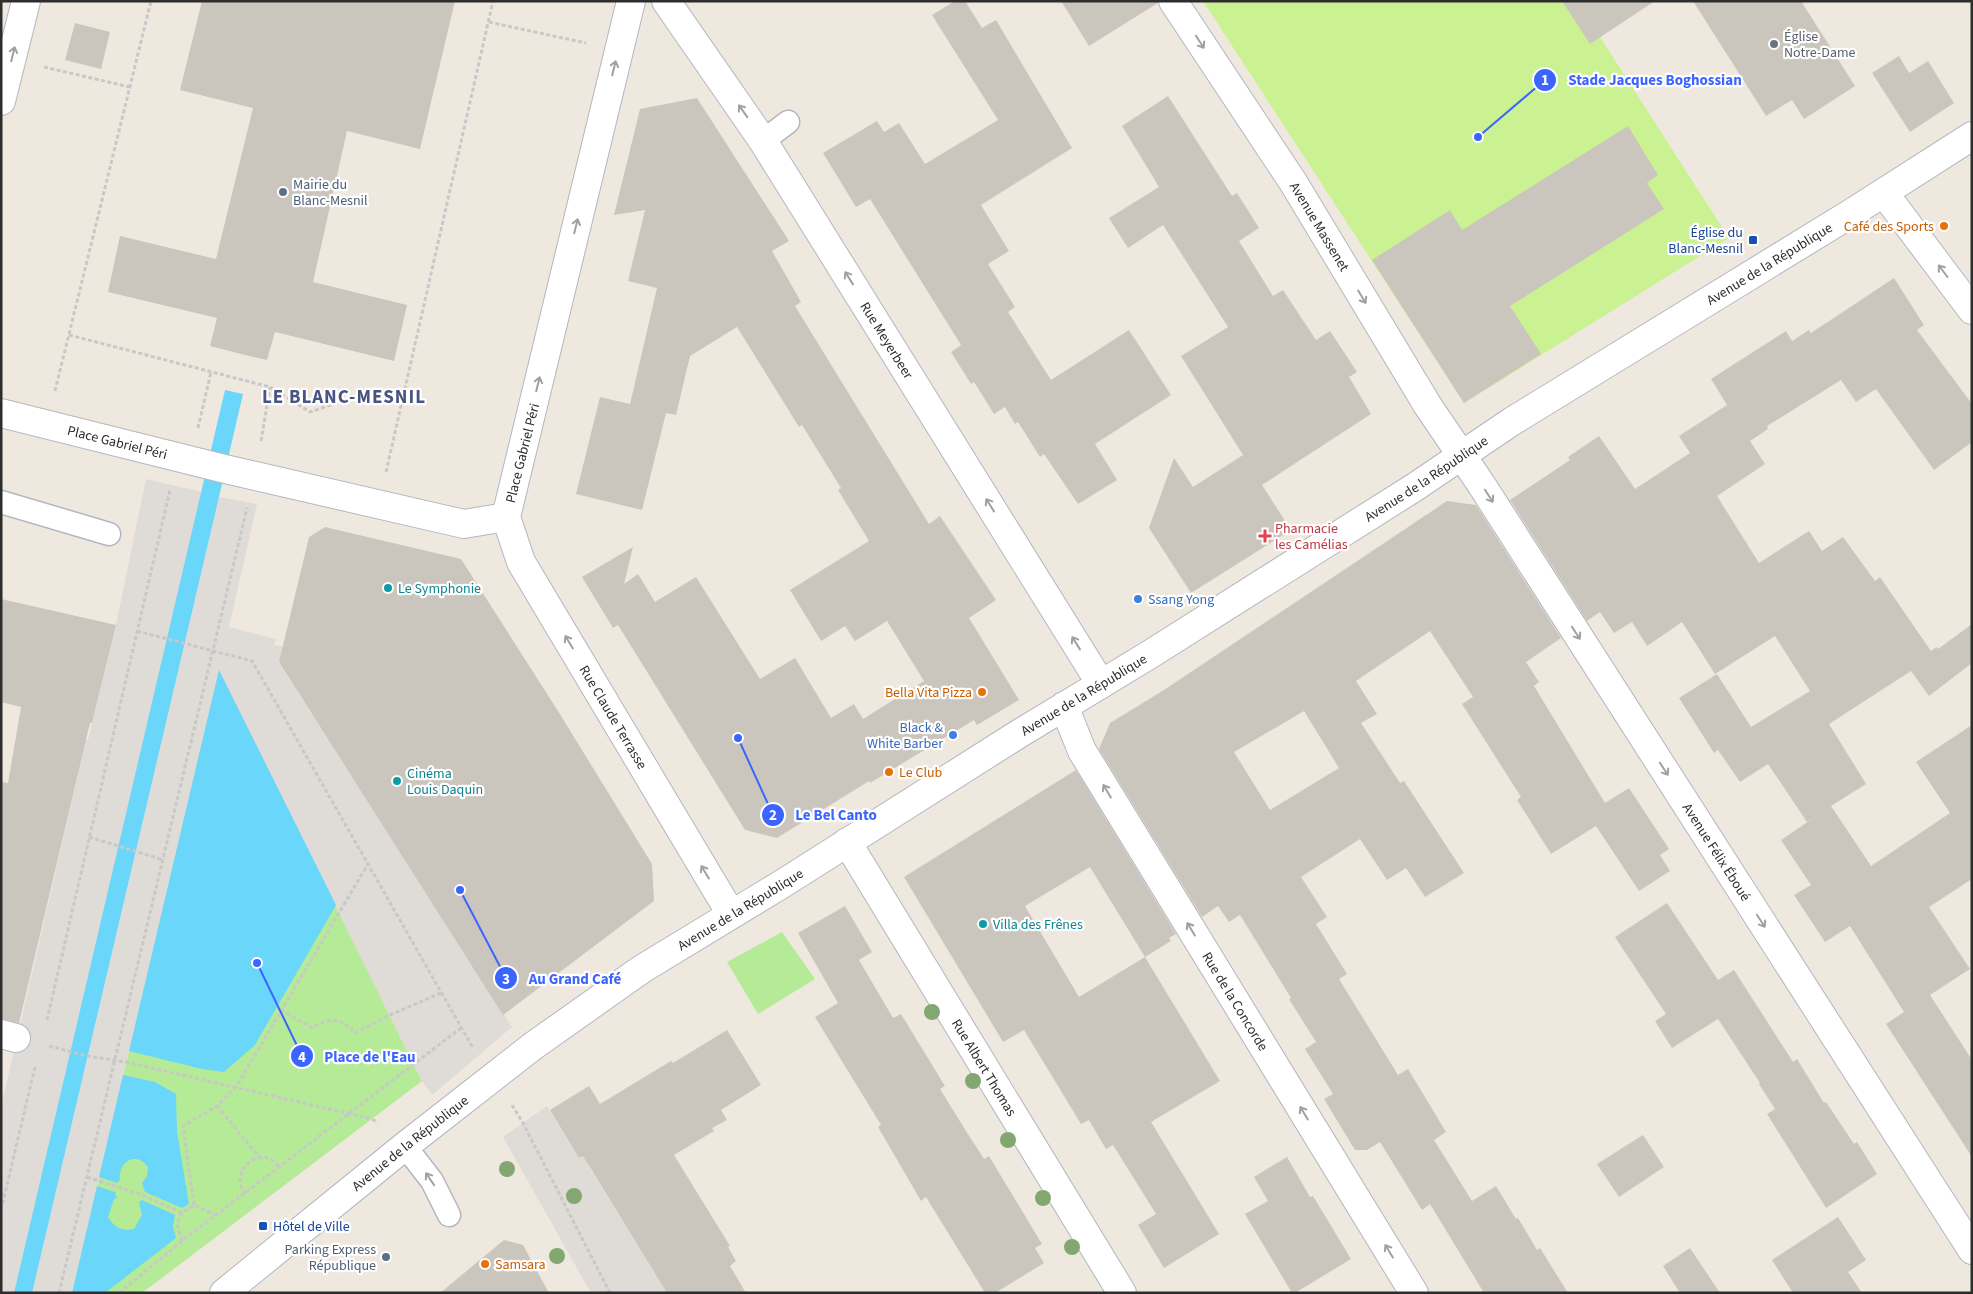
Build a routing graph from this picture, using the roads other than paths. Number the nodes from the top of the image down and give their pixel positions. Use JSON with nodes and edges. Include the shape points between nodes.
{"nodes":[{"id":1,"x":26,"y":1,"type":"edge"},
{"id":2,"x":631,"y":1,"type":"edge"},
{"id":3,"x":666,"y":1,"type":"edge"},
{"id":4,"x":1173,"y":1,"type":"edge"},
{"id":5,"x":1,"y":101,"type":"edge"},
{"id":6,"x":788,"y":122,"type":"dead end"},
{"id":7,"x":1972,"y":136,"type":"edge"},
{"id":8,"x":763,"y":141,"type":"junction"},
{"id":9,"x":1884,"y":193,"type":"junction"},
{"id":10,"x":1972,"y":310,"type":"edge"},
{"id":11,"x":1,"y":413,"type":"edge"},
{"id":12,"x":1462,"y":455,"type":"junction"},
{"id":13,"x":1,"y":502,"type":"edge"},
{"id":14,"x":506,"y":517,"type":"junction"},
{"id":15,"x":109,"y":534,"type":"dead end"},
{"id":16,"x":1101,"y":684,"type":"junction"},
{"id":17,"x":1064,"y":706,"type":"junction"},
{"id":18,"x":847,"y":842,"type":"junction"},
{"id":19,"x":731,"y":914,"type":"junction"},
{"id":20,"x":405,"y":1146,"type":"junction"},
{"id":21,"x":449,"y":1215,"type":"dead end"},
{"id":22,"x":1972,"y":1250,"type":"edge"},
{"id":23,"x":1114,"y":1290,"type":"edge"},
{"id":24,"x":224,"y":1293,"type":"edge"},
{"id":25,"x":1414,"y":1293,"type":"edge"}],
"edges":[{"from":5,"to":1,"type":"street","one_way":true},
{"from":14,"to":2,"type":"street","name":"Place Gabriel Péri","one_way":true},
{"from":8,"to":3,"type":"street","name":"Rue Meyerbeer","one_way":true},
{"from":4,"to":12,"type":"street","name":"Avenue Massenet","one_way":true,"via":[[1292,182],[1428,406]]},
{"from":6,"to":8,"type":"lane"},
{"from":7,"to":9,"type":"street","name":"Avenue de la République"},
{"from":16,"to":8,"type":"street","name":"Rue Meyerbeer","one_way":true},
{"from":10,"to":9,"type":"street","one_way":true},
{"from":9,"to":12,"type":"street","name":"Avenue de la République"},
{"from":11,"to":14,"type":"street","name":"Place Gabriel Péri","via":[[464,524]]},
{"from":12,"to":16,"type":"street","name":"Avenue de la République"},
{"from":12,"to":22,"type":"street","name":"Avenue Félix Éboué","one_way":true},
{"from":13,"to":15,"type":"lane"},
{"from":19,"to":14,"type":"street","name":"Rue Claude Terrasse","one_way":true,"via":[[521,562]]},
{"from":16,"to":17,"type":"street","name":"Avenue de la République"},
{"from":17,"to":18,"type":"street","name":"Avenue de la République"},
{"from":25,"to":17,"type":"street","name":"Rue de la Concorde","one_way":true,"via":[[1087,759]]},
{"from":18,"to":19,"type":"street","name":"Avenue de la République"},
{"from":18,"to":23,"type":"street","name":"Rue Albert Thomas"},
{"from":19,"to":20,"type":"street","name":"Avenue de la République","via":[[642,969],[533,1046]]},
{"from":21,"to":20,"type":"lane","one_way":true,"via":[[432,1181]]},
{"from":20,"to":24,"type":"street","name":"Avenue de la République"}]}
